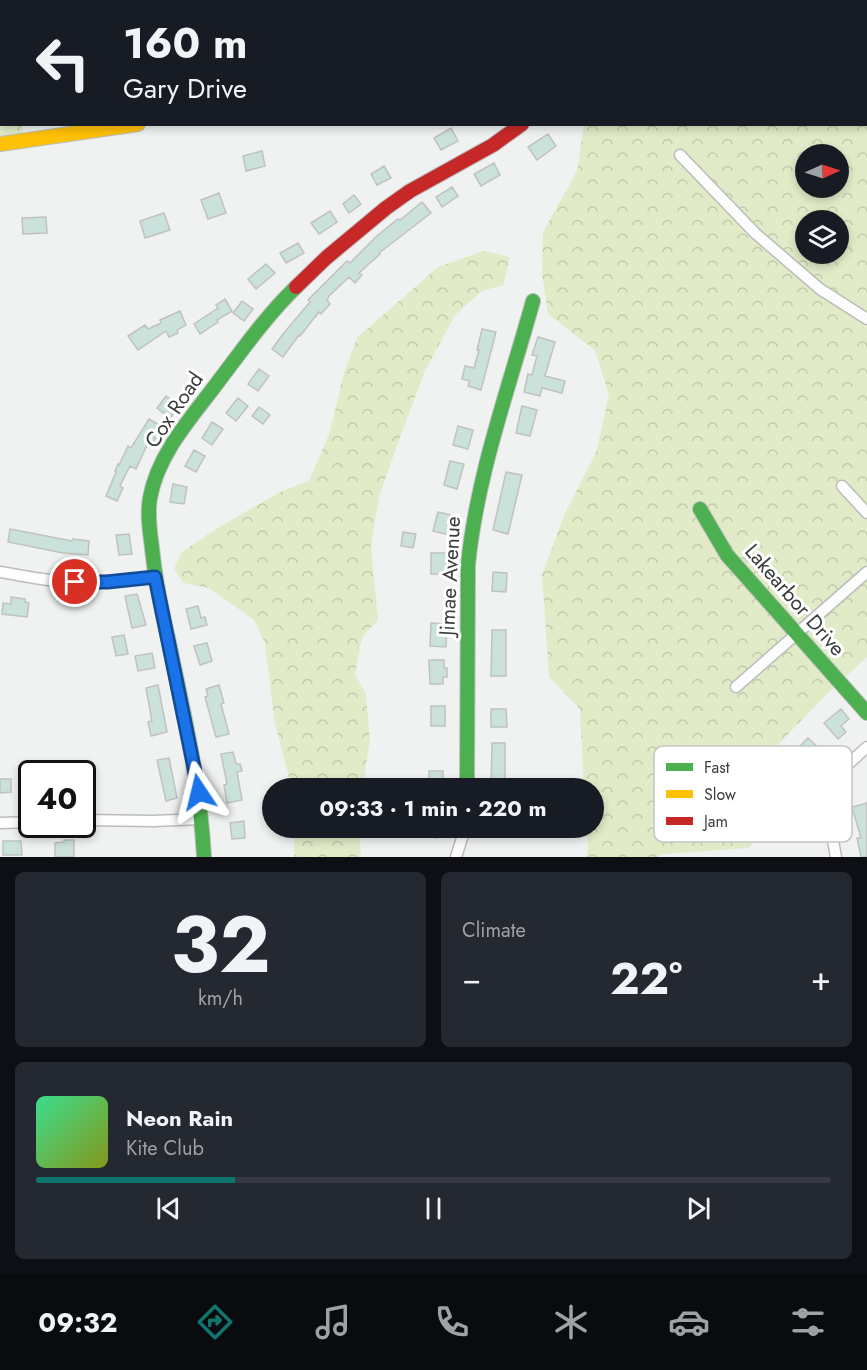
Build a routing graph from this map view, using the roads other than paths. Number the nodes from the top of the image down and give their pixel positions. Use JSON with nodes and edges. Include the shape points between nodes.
{"nodes":[{"id":1,"x":124,"y":126,"type":"edge"},
{"id":2,"x":519,"y":126,"type":"edge"},
{"id":3,"x":0,"y":144,"type":"edge"},
{"id":4,"x":680,"y":155,"type":"dead end"},
{"id":5,"x":533,"y":301,"type":"dead end"},
{"id":6,"x":867,"y":319,"type":"edge"},
{"id":7,"x":842,"y":486,"type":"dead end"},
{"id":8,"x":700,"y":509,"type":"dead end"},
{"id":9,"x":867,"y":513,"type":"edge"},
{"id":10,"x":0,"y":572,"type":"edge"},
{"id":11,"x":867,"y":572,"type":"edge"},
{"id":12,"x":155,"y":577,"type":"junction"},
{"id":13,"x":798,"y":634,"type":"junction"},
{"id":14,"x":736,"y":687,"type":"dead end"},
{"id":15,"x":867,"y":713,"type":"edge"},
{"id":16,"x":867,"y":747,"type":"edge"},
{"id":17,"x":852,"y":761,"type":"edge"},
{"id":18,"x":467,"y":778,"type":"edge"},
{"id":19,"x":202,"y":819,"type":"junction"},
{"id":20,"x":96,"y":820,"type":"edge"},
{"id":21,"x":18,"y":822,"type":"edge"},
{"id":22,"x":0,"y":823,"type":"edge"},
{"id":23,"x":462,"y":838,"type":"edge"},
{"id":24,"x":833,"y":842,"type":"edge"},
{"id":25,"x":204,"y":857,"type":"edge"},
{"id":26,"x":456,"y":857,"type":"edge"},
{"id":27,"x":836,"y":857,"type":"edge"}],
"edges":[{"from":1,"to":3,"type":"street"},
{"from":2,"to":12,"type":"street","name":"Cox Road","via":[[386,208],[285,298],[243,349],[180,433],[156,477],[149,525]]},
{"from":4,"to":6,"type":"street","via":[[755,233],[820,289]]},
{"from":5,"to":18,"type":"street","name":"Jimae Avenue","via":[[482,475],[469,544]]},
{"from":7,"to":9,"type":"street"},
{"from":8,"to":13,"type":"street","name":"Lakearbor Drive","via":[[727,555]]},
{"from":10,"to":12,"type":"street","via":[[75,582]]},
{"from":11,"to":13,"type":"street"},
{"from":12,"to":19,"type":"street","name":"Cox Road"},
{"from":13,"to":14,"type":"street"},
{"from":13,"to":15,"type":"street","name":"Lakearbor Drive"},
{"from":16,"to":17,"type":"street"},
{"from":19,"to":20,"type":"street"},
{"from":19,"to":25,"type":"street","name":"Cox Road"},
{"from":21,"to":22,"type":"street"},
{"from":23,"to":26,"type":"street"},
{"from":24,"to":27,"type":"street"}]}
